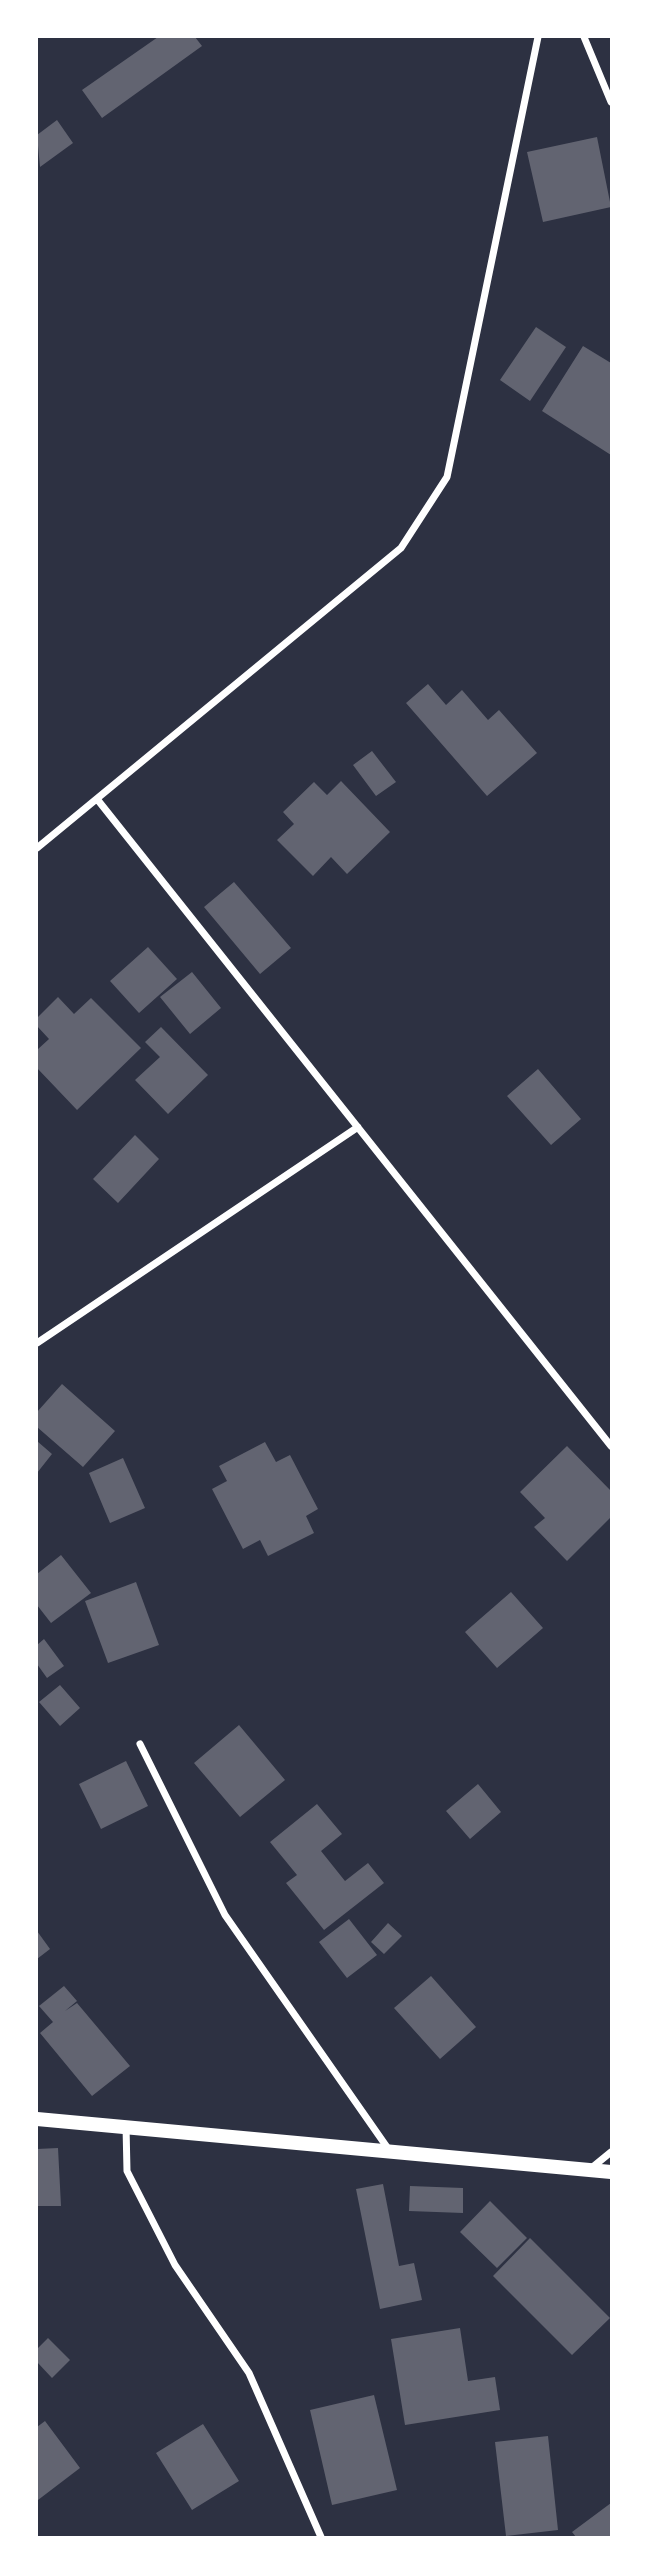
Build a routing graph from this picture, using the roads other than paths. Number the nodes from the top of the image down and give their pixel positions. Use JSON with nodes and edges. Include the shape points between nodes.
{"nodes":[{"id":1,"x":538,"y":37,"type":"edge"},
{"id":2,"x":584,"y":37,"type":"edge"},
{"id":3,"x":611,"y":102,"type":"edge"},
{"id":4,"x":97,"y":799,"type":"junction"},
{"id":5,"x":37,"y":848,"type":"edge"},
{"id":6,"x":358,"y":1127,"type":"junction"},
{"id":7,"x":37,"y":1343,"type":"edge"},
{"id":8,"x":611,"y":1447,"type":"edge"},
{"id":9,"x":140,"y":1744,"type":"dead end"},
{"id":10,"x":37,"y":2119,"type":"edge"},
{"id":11,"x":126,"y":2126,"type":"junction"},
{"id":12,"x":389,"y":2150,"type":"junction"},
{"id":13,"x":611,"y":2152,"type":"edge"},
{"id":14,"x":589,"y":2170,"type":"junction"},
{"id":15,"x":611,"y":2172,"type":"edge"},
{"id":16,"x":321,"y":2537,"type":"edge"}],
"edges":[{"from":1,"to":4,"type":"street","via":[[447,477],[401,548]]},
{"from":2,"to":3,"type":"street"},
{"from":4,"to":5,"type":"street"},
{"from":4,"to":6,"type":"street"},
{"from":6,"to":7,"type":"street"},
{"from":6,"to":8,"type":"street"},
{"from":9,"to":12,"type":"street","via":[[225,1915]]},
{"from":10,"to":11,"type":"main road"},
{"from":11,"to":12,"type":"main road"},
{"from":11,"to":16,"type":"street","via":[[127,2171],[175,2265],[249,2373]]},
{"from":12,"to":14,"type":"main road"},
{"from":13,"to":14,"type":"street"},
{"from":14,"to":15,"type":"main road"}]}
